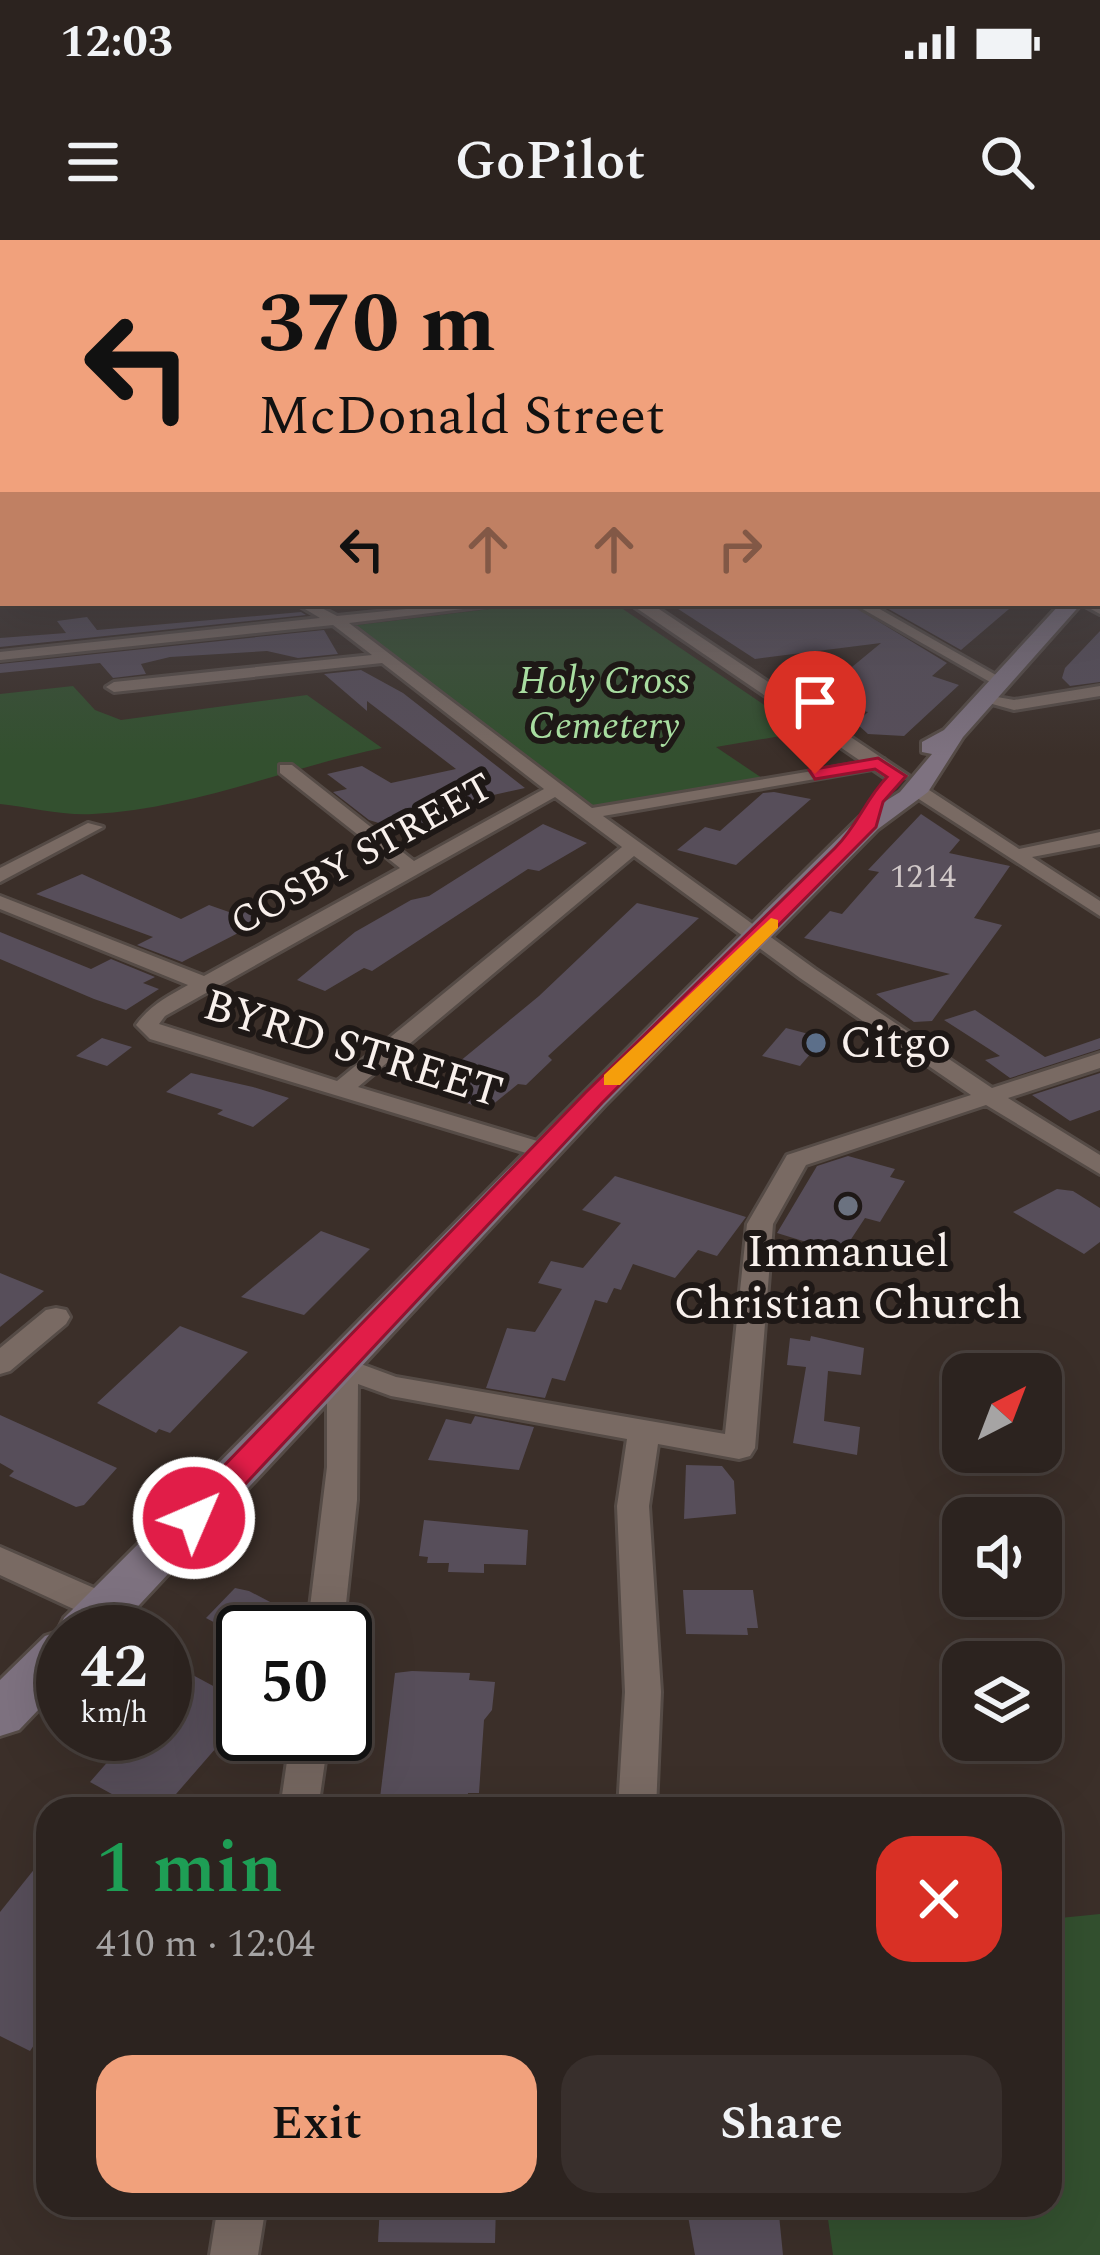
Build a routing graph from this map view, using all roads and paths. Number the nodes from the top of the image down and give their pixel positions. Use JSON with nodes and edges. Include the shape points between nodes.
{"nodes":[{"id":1,"x":308,"y":606,"type":"edge"},
{"id":2,"x":482,"y":606,"type":"edge"},
{"id":3,"x":643,"y":606,"type":"edge"},
{"id":4,"x":864,"y":606,"type":"edge"},
{"id":5,"x":1069,"y":606,"type":"edge"},
{"id":6,"x":341,"y":624,"type":"junction"},
{"id":7,"x":123,"y":645,"type":"junction"},
{"id":8,"x":0,"y":656,"type":"edge"},
{"id":9,"x":386,"y":658,"type":"junction"},
{"id":10,"x":158,"y":682,"type":"junction"},
{"id":11,"x":114,"y":687,"type":"dead end"},
{"id":12,"x":1100,"y":691,"type":"edge"},
{"id":13,"x":994,"y":692,"type":"junction"},
{"id":14,"x":286,"y":769,"type":"dead end"},
{"id":15,"x":898,"y":776,"type":"junction"},
{"id":16,"x":555,"y":790,"type":"junction"},
{"id":17,"x":586,"y":814,"type":"junction"},
{"id":18,"x":94,"y":827,"type":"dead end"},
{"id":19,"x":1100,"y":838,"type":"edge"},
{"id":20,"x":631,"y":849,"type":"junction"},
{"id":21,"x":1016,"y":855,"type":"junction"},
{"id":22,"x":413,"y":869,"type":"junction"},
{"id":23,"x":0,"y":876,"type":"edge"},
{"id":24,"x":0,"y":902,"type":"edge"},
{"id":25,"x":1100,"y":910,"type":"edge"},
{"id":26,"x":756,"y":939,"type":"junction"},
{"id":27,"x":205,"y":984,"type":"junction"},
{"id":28,"x":1100,"y":1060,"type":"edge"},
{"id":29,"x":341,"y":1089,"type":"junction"},
{"id":30,"x":987,"y":1098,"type":"junction"},
{"id":31,"x":545,"y":1151,"type":"junction"},
{"id":32,"x":1100,"y":1166,"type":"edge"},
{"id":33,"x":56,"y":1317,"type":"dead end"},
{"id":34,"x":0,"y":1364,"type":"edge"},
{"id":35,"x":342,"y":1367,"type":"junction"},
{"id":36,"x":644,"y":1431,"type":"junction"},
{"id":37,"x":0,"y":1560,"type":"edge"},
{"id":38,"x":70,"y":1605,"type":"edge"},
{"id":39,"x":108,"y":1605,"type":"edge"},
{"id":40,"x":329,"y":1605,"type":"edge"},
{"id":41,"x":36,"y":1678,"type":"edge"},
{"id":42,"x":0,"y":1714,"type":"edge"},
{"id":43,"x":306,"y":1761,"type":"edge"},
{"id":44,"x":301,"y":1797,"type":"edge"},
{"id":45,"x":638,"y":1797,"type":"edge"},
{"id":46,"x":240,"y":2217,"type":"edge"},
{"id":47,"x":235,"y":2255,"type":"edge"}],
"edges":[{"from":1,"to":6,"type":"street"},
{"from":2,"to":6,"type":"street"},
{"from":3,"to":15,"type":"street"},
{"from":4,"to":13,"type":"street"},
{"from":5,"to":13,"type":"main road"},
{"from":6,"to":7,"type":"street"},
{"from":6,"to":9,"type":"street"},
{"from":7,"to":8,"type":"street"},
{"from":7,"to":10,"type":"street"},
{"from":9,"to":10,"type":"street"},
{"from":9,"to":16,"type":"street"},
{"from":10,"to":11,"type":"street"},
{"from":12,"to":13,"type":"street","via":[[1014,705]]},
{"from":13,"to":15,"type":"main road","via":[[946,738],[942,762]]},
{"from":14,"to":22,"type":"street"},
{"from":15,"to":17,"type":"street"},
{"from":15,"to":21,"type":"street"},
{"from":15,"to":26,"type":"main road","via":[[874,800],[869,823]]},
{"from":16,"to":17,"type":"street"},
{"from":16,"to":22,"type":"street","name":"COSBY STREET"},
{"from":17,"to":20,"type":"street"},
{"from":18,"to":23,"type":"street"},
{"from":19,"to":21,"type":"street"},
{"from":20,"to":26,"type":"street"},
{"from":20,"to":29,"type":"street"},
{"from":21,"to":25,"type":"street"},
{"from":22,"to":27,"type":"street","name":"COSBY STREET"},
{"from":24,"to":27,"type":"street","name":"BYRD STREET"},
{"from":26,"to":30,"type":"street"},
{"from":26,"to":31,"type":"main road"},
{"from":27,"to":29,"type":"street","name":"BYRD STREET","via":[[152,1014],[148,1028]]},
{"from":28,"to":30,"type":"street"},
{"from":29,"to":31,"type":"street","name":"BYRD STREET"},
{"from":30,"to":32,"type":"street"},
{"from":30,"to":36,"type":"street","via":[[796,1160],[760,1224],[739,1448]]},
{"from":31,"to":35,"type":"main road"},
{"from":33,"to":34,"type":"street"},
{"from":35,"to":36,"type":"street","via":[[391,1386]]},
{"from":35,"to":39,"type":"main road"},
{"from":35,"to":40,"type":"street","via":[[344,1504]]},
{"from":36,"to":45,"type":"street","via":[[633,1505],[643,1692]]},
{"from":37,"to":38,"type":"street"},
{"from":41,"to":42,"type":"main road"},
{"from":43,"to":44,"type":"street"},
{"from":46,"to":47,"type":"street"}]}
